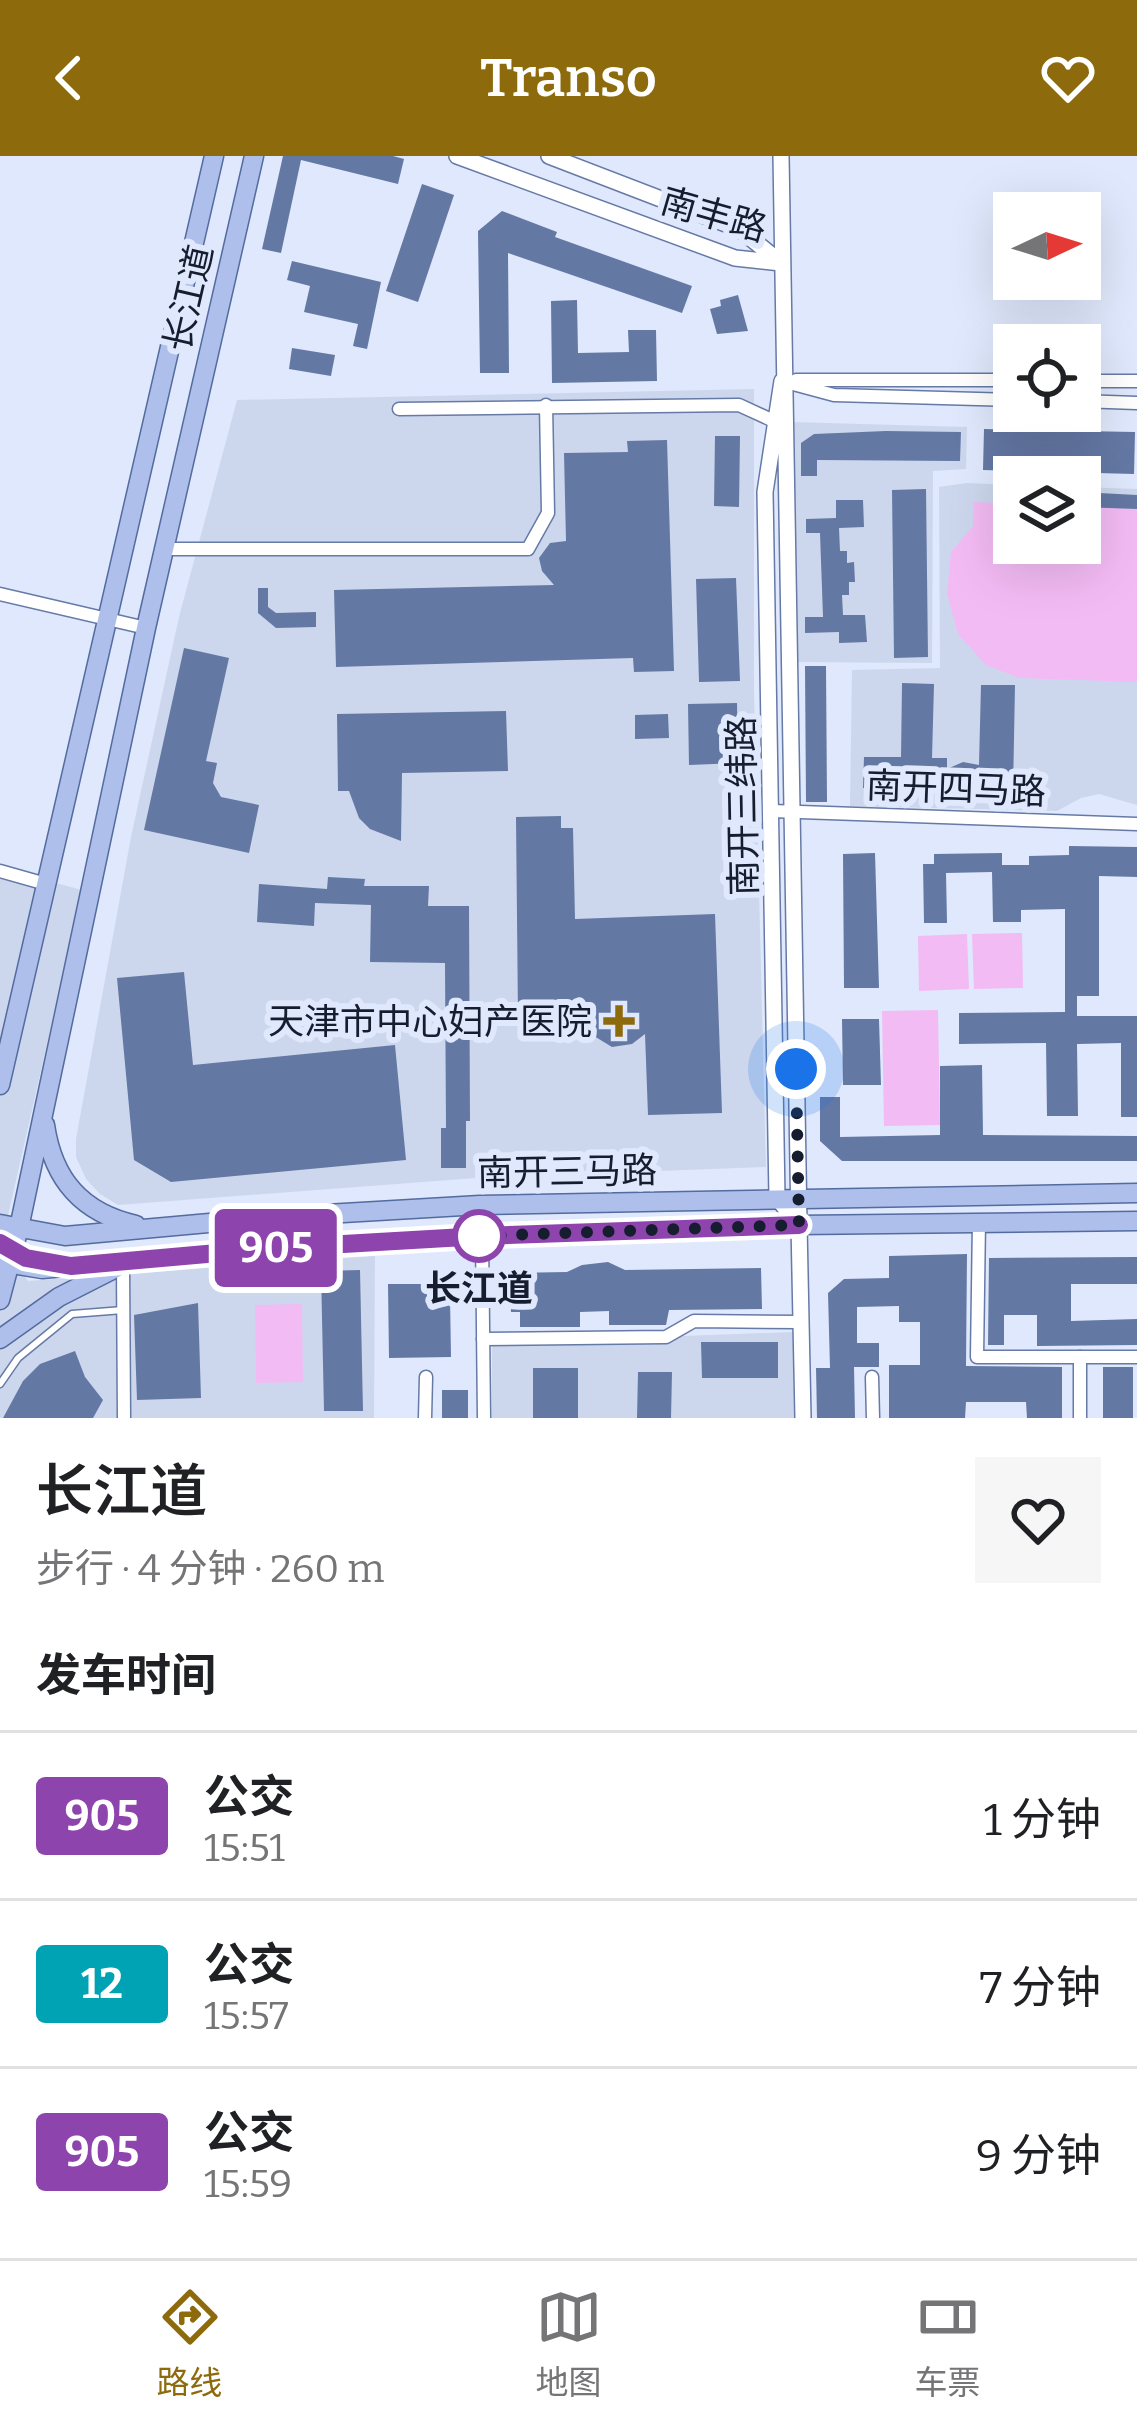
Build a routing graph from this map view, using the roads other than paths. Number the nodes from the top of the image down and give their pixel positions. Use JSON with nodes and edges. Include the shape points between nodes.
{"nodes":[{"id":1,"x":214,"y":156,"type":"edge"},
{"id":2,"x":254,"y":156,"type":"edge"},
{"id":3,"x":457,"y":156,"type":"edge"},
{"id":4,"x":549,"y":156,"type":"edge"},
{"id":5,"x":781,"y":156,"type":"edge"},
{"id":6,"x":782,"y":262,"type":"junction"},
{"id":7,"x":993,"y":380,"type":"edge"},
{"id":8,"x":782,"y":381,"type":"junction"},
{"id":9,"x":1101,"y":381,"type":"edge"},
{"id":10,"x":1137,"y":382,"type":"edge"},
{"id":11,"x":993,"y":399,"type":"edge"},
{"id":12,"x":1101,"y":402,"type":"edge"},
{"id":13,"x":1137,"y":403,"type":"edge"},
{"id":14,"x":546,"y":405,"type":"junction"},
{"id":15,"x":399,"y":409,"type":"dead end"},
{"id":16,"x":776,"y":422,"type":"junction"},
{"id":17,"x":164,"y":549,"type":"junction"},
{"id":18,"x":0,"y":594,"type":"edge"},
{"id":19,"x":109,"y":618,"type":"junction"},
{"id":20,"x":146,"y":628,"type":"junction"},
{"id":21,"x":772,"y":811,"type":"junction"},
{"id":22,"x":792,"y":812,"type":"junction"},
{"id":23,"x":1137,"y":824,"type":"edge"},
{"id":24,"x":0,"y":872,"type":"edge"},
{"id":25,"x":46,"y":884,"type":"junction"},
{"id":26,"x":0,"y":1085,"type":"edge"},
{"id":27,"x":44,"y":1114,"type":"junction"},
{"id":28,"x":1137,"y":1193,"type":"edge"},
{"id":29,"x":787,"y":1198,"type":"junction"},
{"id":30,"x":979,"y":1221,"type":"junction"},
{"id":31,"x":1137,"y":1221,"type":"edge"},
{"id":32,"x":799,"y":1225,"type":"junction"},
{"id":33,"x":10,"y":1226,"type":"edge"},
{"id":34,"x":156,"y":1229,"type":"junction"},
{"id":35,"x":72,"y":1235,"type":"junction"},
{"id":36,"x":482,"y":1236,"type":"junction"},
{"id":37,"x":7,"y":1253,"type":"edge"},
{"id":38,"x":131,"y":1263,"type":"junction"},
{"id":39,"x":0,"y":1300,"type":"edge"},
{"id":40,"x":123,"y":1310,"type":"junction"},
{"id":41,"x":801,"y":1322,"type":"junction"},
{"id":42,"x":0,"y":1339,"type":"edge"},
{"id":43,"x":483,"y":1339,"type":"junction"},
{"id":44,"x":1080,"y":1357,"type":"junction"},
{"id":45,"x":1137,"y":1357,"type":"edge"},
{"id":46,"x":426,"y":1377,"type":"dead end"},
{"id":47,"x":872,"y":1377,"type":"dead end"},
{"id":48,"x":0,"y":1384,"type":"edge"},
{"id":49,"x":124,"y":1418,"type":"edge"},
{"id":50,"x":425,"y":1418,"type":"edge"},
{"id":51,"x":484,"y":1418,"type":"edge"},
{"id":52,"x":803,"y":1418,"type":"edge"},
{"id":53,"x":872,"y":1418,"type":"edge"},
{"id":54,"x":1080,"y":1418,"type":"edge"}],
"edges":[{"from":1,"to":19,"type":"main road","name":"长江道"},
{"from":2,"to":17,"type":"main road","name":"长江道"},
{"from":3,"to":6,"type":"street","name":"南丰路","via":[[735,258]]},
{"from":4,"to":6,"type":"street","name":"南丰路","via":[[739,229]]},
{"from":5,"to":6,"type":"street","name":"南开三纬路"},
{"from":6,"to":8,"type":"street","name":"南开三纬路"},
{"from":7,"to":8,"type":"street"},
{"from":8,"to":11,"type":"street","via":[[834,395]]},
{"from":8,"to":16,"type":"street","name":"南开三纬路"},
{"from":8,"to":22,"type":"street","name":"南开三纬路"},
{"from":9,"to":10,"type":"street"},
{"from":12,"to":13,"type":"street"},
{"from":14,"to":15,"type":"street"},
{"from":14,"to":16,"type":"street","via":[[739,405]]},
{"from":14,"to":17,"type":"street","via":[[548,513],[528,549]]},
{"from":16,"to":21,"type":"street","name":"南开三纬路","via":[[765,492]]},
{"from":17,"to":20,"type":"main road","name":"长江道"},
{"from":18,"to":19,"type":"street"},
{"from":19,"to":20,"type":"street"},
{"from":19,"to":25,"type":"main road","name":"长江道"},
{"from":20,"to":27,"type":"main road","name":"长江道"},
{"from":21,"to":22,"type":"street","name":"南开四马路"},
{"from":21,"to":29,"type":"street","name":"南开三纬路"},
{"from":22,"to":23,"type":"street","name":"南开四马路"},
{"from":22,"to":29,"type":"street","name":"南开三纬路"},
{"from":24,"to":25,"type":"street"},
{"from":25,"to":26,"type":"main road","name":"长江道"},
{"from":27,"to":33,"type":"main road","name":"长江道"},
{"from":27,"to":34,"type":"main road","via":[[50,1150],[81,1201],[103,1216]]},
{"from":28,"to":29,"type":"main road","name":"南开三马路"},
{"from":29,"to":32,"type":"street"},
{"from":29,"to":34,"type":"main road","name":"南开三马路","via":[[480,1205]]},
{"from":30,"to":31,"type":"main road","name":"南开三马路"},
{"from":30,"to":32,"type":"main road","name":"南开三马路"},
{"from":30,"to":44,"type":"street","via":[[976,1357]]},
{"from":32,"to":36,"type":"main road","name":"南开三马路"},
{"from":32,"to":41,"type":"street"},
{"from":33,"to":35,"type":"main road","name":"南开三马路"},
{"from":33,"to":37,"type":"main road","name":"长江道"},
{"from":34,"to":35,"type":"main road","name":"南开三马路"},
{"from":35,"to":37,"type":"main road"},
{"from":36,"to":38,"type":"main road","name":"南开三马路"},
{"from":36,"to":43,"type":"street"},
{"from":37,"to":38,"type":"main road","name":"南开三马路","via":[[30,1268]]},
{"from":37,"to":39,"type":"main road","name":"长江道"},
{"from":38,"to":40,"type":"street"},
{"from":38,"to":42,"type":"main road","via":[[80,1285]]},
{"from":40,"to":48,"type":"lane","via":[[72,1315],[18,1358]]},
{"from":40,"to":49,"type":"street"},
{"from":41,"to":43,"type":"street","via":[[694,1322],[666,1337]]},
{"from":41,"to":52,"type":"street"},
{"from":43,"to":51,"type":"street"},
{"from":44,"to":45,"type":"street"},
{"from":44,"to":54,"type":"street"},
{"from":46,"to":50,"type":"street"},
{"from":47,"to":53,"type":"street"}]}
